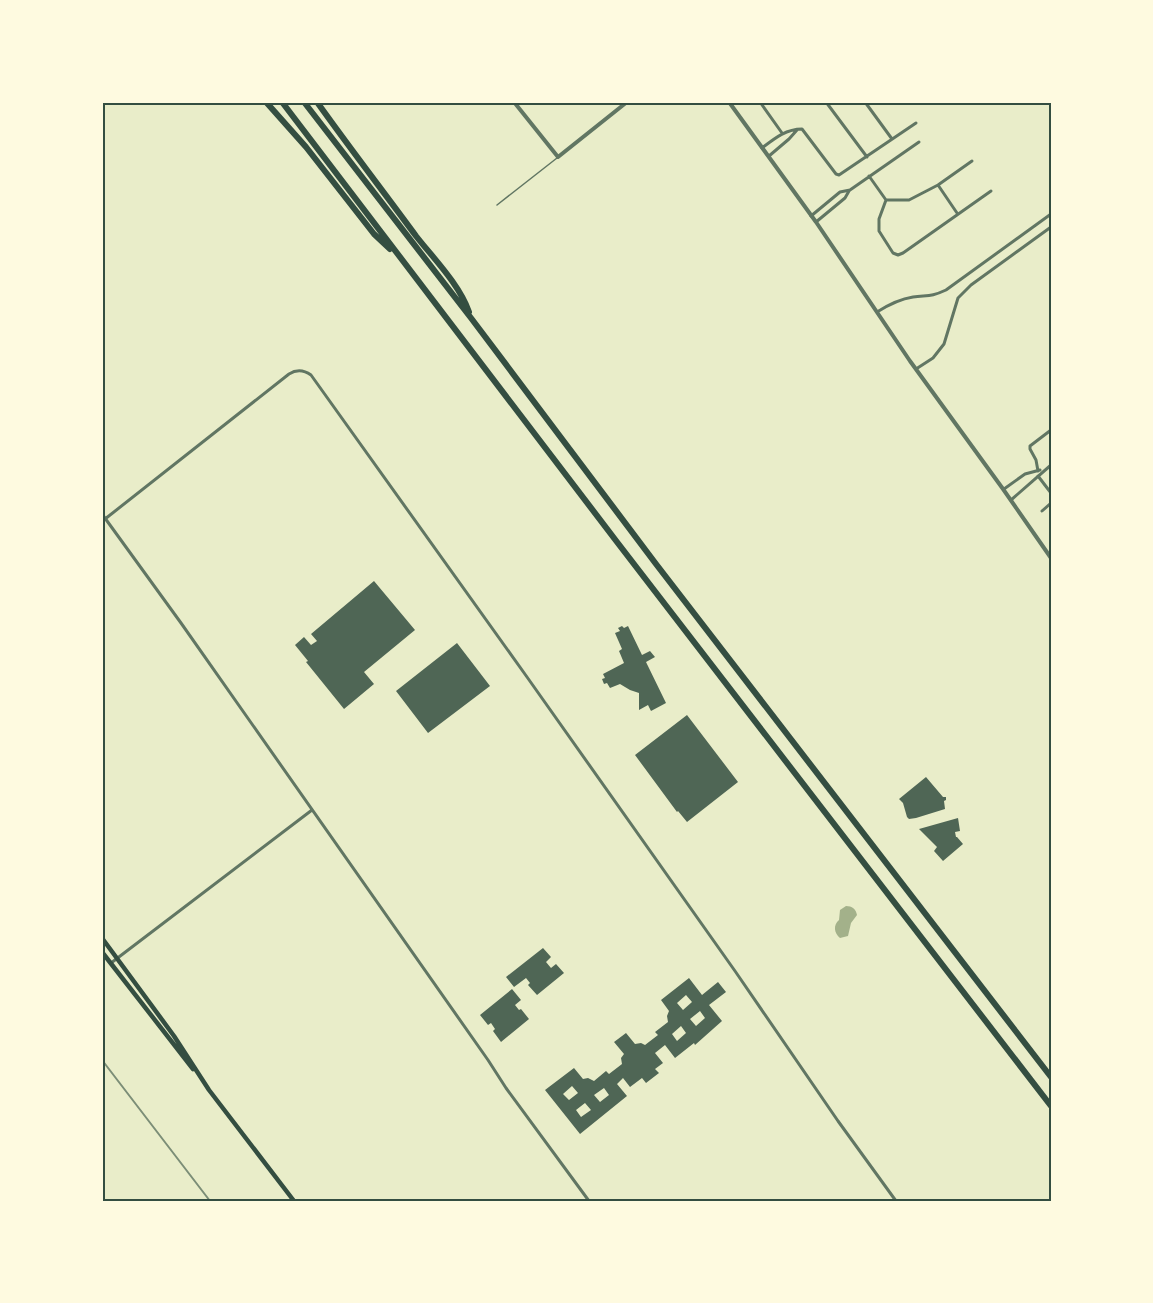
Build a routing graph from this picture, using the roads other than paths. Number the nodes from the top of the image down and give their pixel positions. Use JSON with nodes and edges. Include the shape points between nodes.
{"nodes":[{"id":1,"x":266,"y":102,"type":"edge"},
{"id":2,"x":282,"y":102,"type":"edge"},
{"id":3,"x":304,"y":102,"type":"edge"},
{"id":4,"x":317,"y":102,"type":"edge"},
{"id":5,"x":514,"y":102,"type":"edge"},
{"id":6,"x":627,"y":102,"type":"edge"},
{"id":7,"x":729,"y":102,"type":"edge"},
{"id":8,"x":768,"y":102,"type":"edge"},
{"id":9,"x":826,"y":102,"type":"edge"},
{"id":10,"x":865,"y":102,"type":"edge"},
{"id":11,"x":761,"y":104,"type":"edge"},
{"id":12,"x":916,"y":123,"type":"dead end"},
{"id":13,"x":798,"y":129,"type":"junction"},
{"id":14,"x":782,"y":133,"type":"junction"},
{"id":15,"x":892,"y":139,"type":"junction"},
{"id":16,"x":919,"y":142,"type":"dead end"},
{"id":17,"x":762,"y":148,"type":"junction"},
{"id":18,"x":768,"y":156,"type":"junction"},
{"id":19,"x":558,"y":157,"type":"junction"},
{"id":20,"x":867,"y":157,"type":"junction"},
{"id":21,"x":972,"y":161,"type":"dead end"},
{"id":22,"x":869,"y":176,"type":"junction"},
{"id":23,"x":938,"y":185,"type":"junction"},
{"id":24,"x":850,"y":189,"type":"junction"},
{"id":25,"x":992,"y":191,"type":"dead end"},
{"id":26,"x":886,"y":200,"type":"junction"},
{"id":27,"x":497,"y":206,"type":"dead end"},
{"id":28,"x":957,"y":214,"type":"junction"},
{"id":29,"x":1051,"y":214,"type":"edge"},
{"id":30,"x":811,"y":216,"type":"junction"},
{"id":31,"x":816,"y":222,"type":"junction"},
{"id":32,"x":1051,"y":227,"type":"edge"},
{"id":33,"x":402,"y":260,"type":"junction"},
{"id":34,"x":877,"y":312,"type":"junction"},
{"id":35,"x":471,"y":318,"type":"junction"},
{"id":36,"x":916,"y":369,"type":"junction"},
{"id":37,"x":1051,"y":430,"type":"edge"},
{"id":38,"x":1051,"y":465,"type":"edge"},
{"id":39,"x":1045,"y":470,"type":"junction"},
{"id":40,"x":1038,"y":471,"type":"junction"},
{"id":41,"x":1038,"y":476,"type":"junction"},
{"id":42,"x":1004,"y":489,"type":"junction"},
{"id":43,"x":1051,"y":493,"type":"edge"},
{"id":44,"x":1011,"y":500,"type":"junction"},
{"id":45,"x":1051,"y":503,"type":"edge"},
{"id":46,"x":1042,"y":511,"type":"dead end"},
{"id":47,"x":102,"y":514,"type":"edge"},
{"id":48,"x":105,"y":519,"type":"junction"},
{"id":49,"x":1051,"y":558,"type":"edge"},
{"id":50,"x":312,"y":809,"type":"junction"},
{"id":51,"x":102,"y":938,"type":"edge"},
{"id":52,"x":102,"y":952,"type":"edge"},
{"id":53,"x":117,"y":958,"type":"junction"},
{"id":54,"x":111,"y":963,"type":"junction"},
{"id":55,"x":1051,"y":1077,"type":"edge"},
{"id":56,"x":201,"y":1078,"type":"junction"},
{"id":57,"x":1051,"y":1106,"type":"edge"},
{"id":58,"x":294,"y":1201,"type":"edge"},
{"id":59,"x":589,"y":1201,"type":"edge"},
{"id":60,"x":896,"y":1201,"type":"edge"}],
"edges":[{"from":1,"to":33,"type":"highway","via":[[374,234]]},
{"from":2,"to":33,"type":"highway"},
{"from":3,"to":35,"type":"highway"},
{"from":4,"to":35,"type":"highway","via":[[452,282]]},
{"from":5,"to":19,"type":"street"},
{"from":6,"to":19,"type":"street"},
{"from":7,"to":17,"type":"street"},
{"from":8,"to":11,"type":"street"},
{"from":9,"to":20,"type":"street"},
{"from":10,"to":15,"type":"street"},
{"from":11,"to":14,"type":"street"},
{"from":12,"to":15,"type":"street"},
{"from":13,"to":14,"type":"street"},
{"from":13,"to":18,"type":"street"},
{"from":13,"to":20,"type":"street","via":[[804,130],[836,174]]},
{"from":14,"to":17,"type":"street"},
{"from":15,"to":20,"type":"street"},
{"from":16,"to":22,"type":"street"},
{"from":17,"to":18,"type":"street"},
{"from":18,"to":30,"type":"street"},
{"from":19,"to":27,"type":"lane"},
{"from":21,"to":23,"type":"street"},
{"from":22,"to":24,"type":"street"},
{"from":22,"to":26,"type":"street"},
{"from":23,"to":26,"type":"street","via":[[909,200]]},
{"from":23,"to":28,"type":"street"},
{"from":24,"to":30,"type":"street","via":[[840,192]]},
{"from":24,"to":31,"type":"street"},
{"from":25,"to":28,"type":"street"},
{"from":26,"to":28,"type":"street","via":[[879,231],[896,255]]},
{"from":29,"to":34,"type":"street","via":[[946,290],[893,303]]},
{"from":30,"to":31,"type":"street"},
{"from":31,"to":34,"type":"street"},
{"from":32,"to":36,"type":"street","via":[[957,298],[944,344],[933,358]]},
{"from":33,"to":57,"type":"highway"},
{"from":34,"to":36,"type":"street"},
{"from":35,"to":55,"type":"highway"},
{"from":36,"to":42,"type":"street"},
{"from":37,"to":40,"type":"street","via":[[1029,447]]},
{"from":38,"to":39,"type":"street"},
{"from":39,"to":40,"type":"street"},
{"from":39,"to":41,"type":"street"},
{"from":40,"to":42,"type":"street","via":[[1025,474]]},
{"from":41,"to":43,"type":"street"},
{"from":41,"to":44,"type":"street"},
{"from":42,"to":44,"type":"street"},
{"from":44,"to":49,"type":"street"},
{"from":45,"to":46,"type":"street"},
{"from":47,"to":48,"type":"street"},
{"from":48,"to":50,"type":"street"},
{"from":48,"to":60,"type":"street","via":[[289,374],[297,370],[311,375]]},
{"from":50,"to":53,"type":"street"},
{"from":50,"to":59,"type":"street"},
{"from":51,"to":53,"type":"main road"},
{"from":52,"to":54,"type":"main road"},
{"from":53,"to":54,"type":"street"},
{"from":53,"to":56,"type":"main road"},
{"from":54,"to":56,"type":"main road"},
{"from":56,"to":58,"type":"main road"}]}
